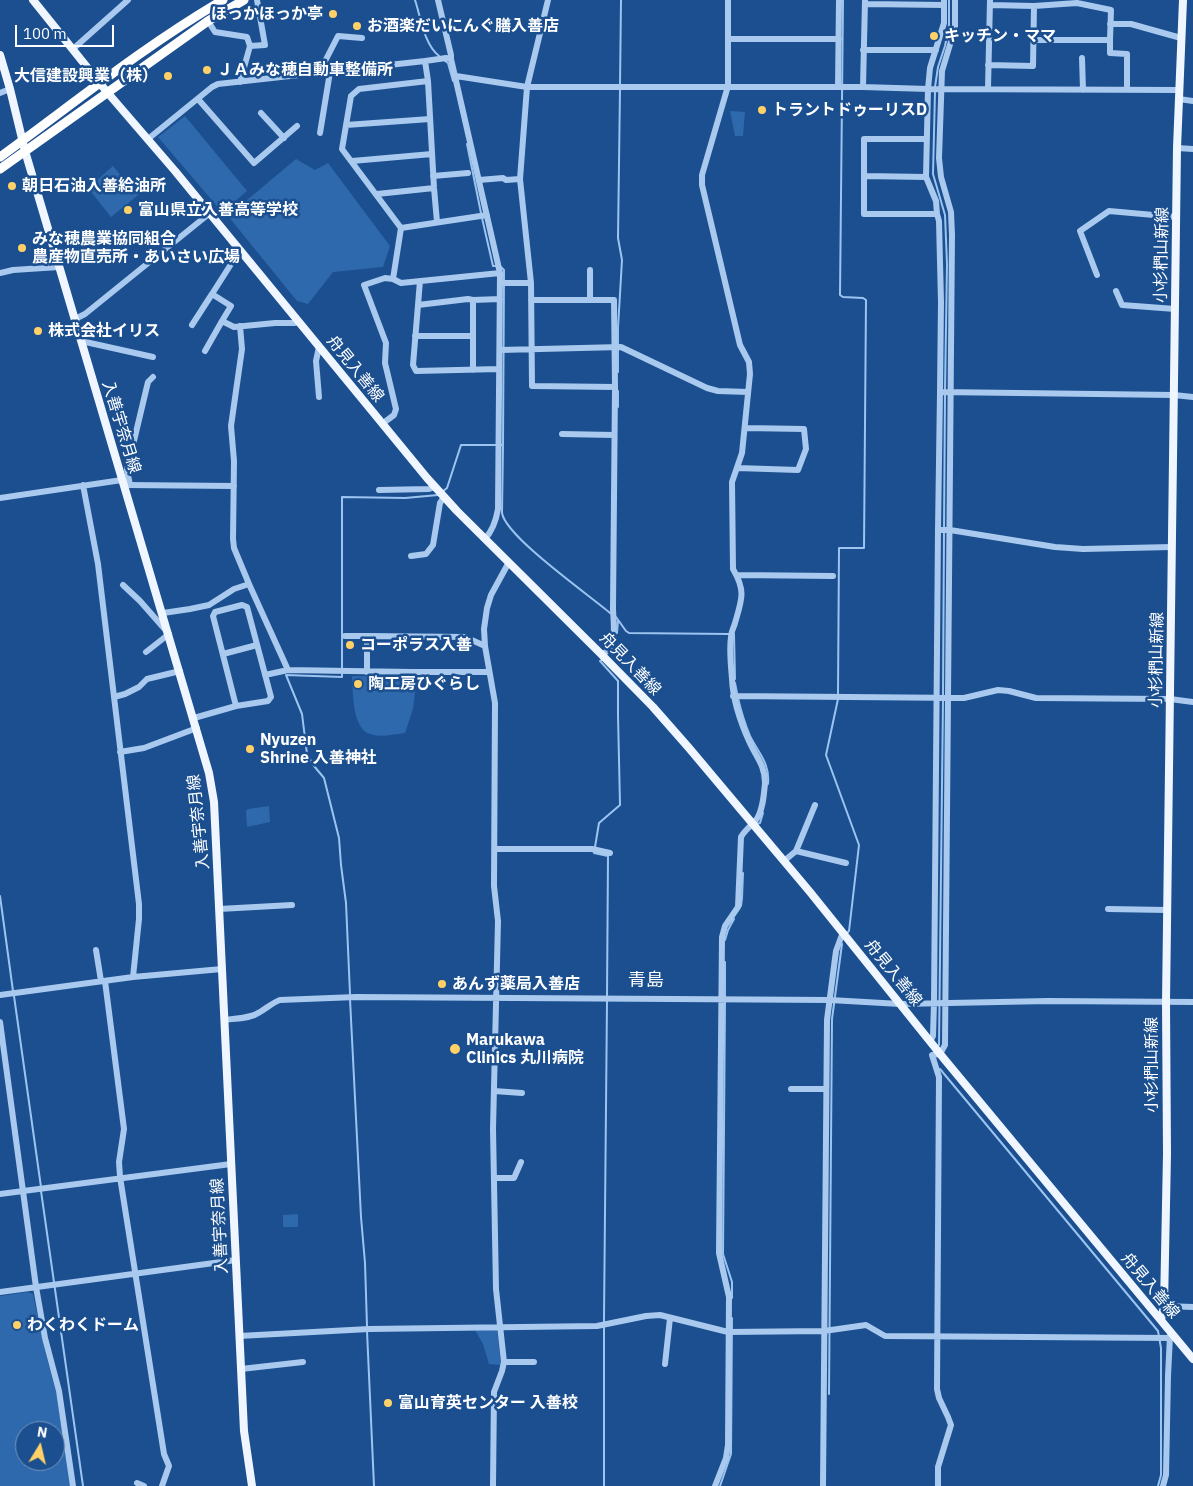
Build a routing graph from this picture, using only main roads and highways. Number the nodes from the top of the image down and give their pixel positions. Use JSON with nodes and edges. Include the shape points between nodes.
{"nodes":[{"id":1,"x":33,"y":0,"type":"edge"},
{"id":2,"x":223,"y":0,"type":"edge"},
{"id":3,"x":244,"y":0,"type":"edge"},
{"id":4,"x":1183,"y":0,"type":"edge"},
{"id":5,"x":0,"y":55,"type":"edge"},
{"id":6,"x":100,"y":82,"type":"junction"},
{"id":7,"x":107,"y":92,"type":"junction"},
{"id":8,"x":22,"y":141,"type":"junction"},
{"id":9,"x":25,"y":151,"type":"junction"},
{"id":10,"x":0,"y":156,"type":"edge"},
{"id":11,"x":0,"y":168,"type":"edge"},
{"id":12,"x":1161,"y":1320,"type":"junction"},
{"id":13,"x":1193,"y":1360,"type":"edge"},
{"id":14,"x":252,"y":1486,"type":"edge"}],
"edges":[{"from":1,"to":6,"type":"main road","name":"舟見入善線"},
{"from":2,"to":6,"type":"highway"},
{"from":3,"to":7,"type":"highway","via":[[208,21]]},
{"from":4,"to":12,"type":"main road","name":"小杉椚山新線","via":[[1177,148],[1164,1306]]},
{"from":5,"to":8,"type":"main road","name":"入善宇奈月線"},
{"from":6,"to":7,"type":"main road","name":"舟見入善線"},
{"from":6,"to":8,"type":"highway"},
{"from":7,"to":9,"type":"highway"},
{"from":7,"to":12,"type":"main road","name":"舟見入善線","via":[[435,487],[653,707],[843,932]]},
{"from":8,"to":9,"type":"main road","name":"入善宇奈月線"},
{"from":8,"to":10,"type":"highway"},
{"from":9,"to":11,"type":"highway"},
{"from":9,"to":14,"type":"main road","name":"入善宇奈月線","via":[[197,728],[214,802],[244,1432]]},
{"from":12,"to":13,"type":"main road","name":"舟見入善線","via":[[1170,1336]]}]}
